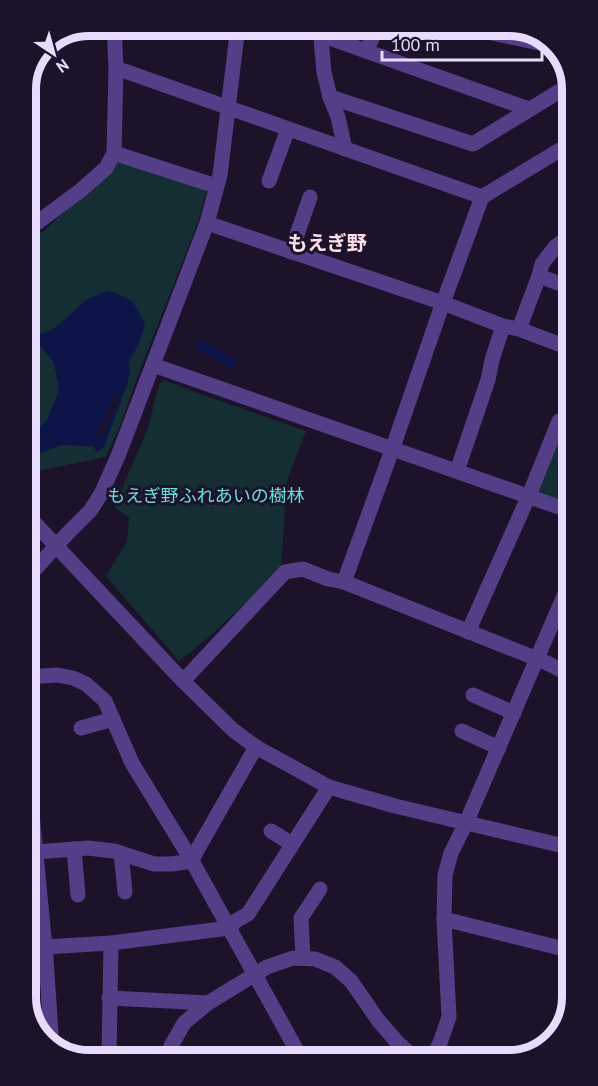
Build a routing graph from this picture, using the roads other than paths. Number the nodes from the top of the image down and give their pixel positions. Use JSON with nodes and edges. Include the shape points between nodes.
{"nodes":[{"id":1,"x":114,"y":36,"type":"edge"},
{"id":2,"x":237,"y":36,"type":"edge"},
{"id":3,"x":322,"y":36,"type":"edge"},
{"id":4,"x":335,"y":36,"type":"edge"},
{"id":5,"x":373,"y":36,"type":"edge"},
{"id":6,"x":366,"y":51,"type":"junction"},
{"id":7,"x":116,"y":68,"type":"junction"},
{"id":8,"x":562,"y":90,"type":"edge"},
{"id":9,"x":330,"y":97,"type":"junction"},
{"id":10,"x":227,"y":107,"type":"junction"},
{"id":11,"x":529,"y":110,"type":"junction"},
{"id":12,"x":288,"y":129,"type":"junction"},
{"id":13,"x":345,"y":149,"type":"junction"},
{"id":14,"x":562,"y":149,"type":"edge"},
{"id":15,"x":114,"y":153,"type":"junction"},
{"id":16,"x":269,"y":181,"type":"dead end"},
{"id":17,"x":216,"y":186,"type":"junction"},
{"id":18,"x":310,"y":197,"type":"dead end"},
{"id":19,"x":482,"y":197,"type":"junction"},
{"id":20,"x":207,"y":223,"type":"junction"},
{"id":21,"x":36,"y":224,"type":"edge"},
{"id":22,"x":562,"y":242,"type":"edge"},
{"id":23,"x":291,"y":252,"type":"junction"},
{"id":24,"x":539,"y":276,"type":"junction"},
{"id":25,"x":562,"y":284,"type":"edge"},
{"id":26,"x":443,"y":303,"type":"junction"},
{"id":27,"x":503,"y":326,"type":"junction"},
{"id":28,"x":519,"y":329,"type":"junction"},
{"id":29,"x":562,"y":345,"type":"edge"},
{"id":30,"x":153,"y":364,"type":"junction"},
{"id":31,"x":562,"y":422,"type":"edge"},
{"id":32,"x":392,"y":450,"type":"junction"},
{"id":33,"x":457,"y":471,"type":"junction"},
{"id":34,"x":528,"y":496,"type":"junction"},
{"id":35,"x":562,"y":508,"type":"edge"},
{"id":36,"x":36,"y":525,"type":"edge"},
{"id":37,"x":56,"y":547,"type":"junction"},
{"id":38,"x":36,"y":568,"type":"edge"},
{"id":39,"x":344,"y":582,"type":"junction"},
{"id":40,"x":562,"y":601,"type":"edge"},
{"id":41,"x":468,"y":632,"type":"junction"},
{"id":42,"x":537,"y":659,"type":"junction"},
{"id":43,"x":562,"y":671,"type":"edge"},
{"id":44,"x":36,"y":676,"type":"edge"},
{"id":45,"x":183,"y":681,"type":"junction"},
{"id":46,"x":473,"y":695,"type":"dead end"},
{"id":47,"x":514,"y":713,"type":"junction"},
{"id":48,"x":113,"y":719,"type":"junction"},
{"id":49,"x":81,"y":728,"type":"dead end"},
{"id":50,"x":463,"y":732,"type":"dead end"},
{"id":51,"x":256,"y":747,"type":"junction"},
{"id":52,"x":499,"y":748,"type":"junction"},
{"id":53,"x":329,"y":787,"type":"junction"},
{"id":54,"x":466,"y":823,"type":"junction"},
{"id":55,"x":271,"y":831,"type":"dead end"},
{"id":56,"x":292,"y":844,"type":"junction"},
{"id":57,"x":562,"y":846,"type":"edge"},
{"id":58,"x":74,"y":849,"type":"junction"},
{"id":59,"x":36,"y":852,"type":"joint"},
{"id":60,"x":121,"y":853,"type":"junction"},
{"id":61,"x":192,"y":861,"type":"junction"},
{"id":62,"x":320,"y":889,"type":"dead end"},
{"id":63,"x":125,"y":892,"type":"dead end"},
{"id":64,"x":78,"y":895,"type":"dead end"},
{"id":65,"x":444,"y":919,"type":"junction"},
{"id":66,"x":229,"y":928,"type":"junction"},
{"id":67,"x":111,"y":943,"type":"junction"},
{"id":68,"x":562,"y":948,"type":"edge"},
{"id":69,"x":45,"y":952,"type":"junction"},
{"id":70,"x":36,"y":956,"type":"edge"},
{"id":71,"x":303,"y":958,"type":"junction"},
{"id":72,"x":255,"y":974,"type":"junction"},
{"id":73,"x":109,"y":998,"type":"junction"},
{"id":74,"x":208,"y":1003,"type":"junction"},
{"id":75,"x":51,"y":1035,"type":"edge"},
{"id":76,"x":109,"y":1050,"type":"edge"},
{"id":77,"x":170,"y":1050,"type":"edge"},
{"id":78,"x":297,"y":1050,"type":"edge"},
{"id":79,"x":406,"y":1050,"type":"edge"},
{"id":80,"x":436,"y":1050,"type":"edge"}],
"edges":[{"from":1,"to":7,"type":"street"},
{"from":2,"to":10,"type":"street"},
{"from":3,"to":9,"type":"street"},
{"from":4,"to":6,"type":"street"},
{"from":5,"to":6,"type":"street"},
{"from":6,"to":11,"type":"street"},
{"from":7,"to":10,"type":"street"},
{"from":7,"to":15,"type":"street"},
{"from":8,"to":11,"type":"street"},
{"from":9,"to":11,"type":"street","via":[[473,144]]},
{"from":9,"to":13,"type":"street"},
{"from":10,"to":12,"type":"street"},
{"from":10,"to":17,"type":"street"},
{"from":12,"to":13,"type":"street"},
{"from":12,"to":16,"type":"street"},
{"from":13,"to":19,"type":"street"},
{"from":14,"to":19,"type":"street"},
{"from":15,"to":17,"type":"street"},
{"from":15,"to":21,"type":"street","via":[[106,168]]},
{"from":17,"to":20,"type":"street"},
{"from":18,"to":23,"type":"street"},
{"from":19,"to":26,"type":"street"},
{"from":20,"to":23,"type":"street"},
{"from":20,"to":30,"type":"street"},
{"from":22,"to":24,"type":"street","via":[[547,256]]},
{"from":23,"to":26,"type":"street"},
{"from":24,"to":25,"type":"street"},
{"from":24,"to":28,"type":"street"},
{"from":26,"to":27,"type":"street"},
{"from":26,"to":32,"type":"street"},
{"from":27,"to":28,"type":"street"},
{"from":27,"to":33,"type":"street"},
{"from":28,"to":29,"type":"street"},
{"from":30,"to":32,"type":"street"},
{"from":30,"to":37,"type":"street","via":[[101,495]]},
{"from":31,"to":34,"type":"street"},
{"from":32,"to":33,"type":"street"},
{"from":32,"to":39,"type":"street"},
{"from":33,"to":34,"type":"street"},
{"from":34,"to":35,"type":"street"},
{"from":34,"to":41,"type":"street"},
{"from":36,"to":37,"type":"street"},
{"from":37,"to":38,"type":"street"},
{"from":37,"to":45,"type":"street"},
{"from":39,"to":41,"type":"street"},
{"from":39,"to":45,"type":"street","via":[[303,569],[285,572]]},
{"from":40,"to":42,"type":"street"},
{"from":41,"to":42,"type":"street"},
{"from":42,"to":43,"type":"street"},
{"from":42,"to":47,"type":"street"},
{"from":44,"to":48,"type":"street","via":[[57,675],[86,684],[105,701]]},
{"from":45,"to":51,"type":"street"},
{"from":46,"to":47,"type":"street","via":[[486,706]]},
{"from":47,"to":52,"type":"street"},
{"from":48,"to":49,"type":"street"},
{"from":48,"to":61,"type":"street","via":[[132,763]]},
{"from":50,"to":52,"type":"street"},
{"from":51,"to":53,"type":"street"},
{"from":51,"to":61,"type":"street"},
{"from":52,"to":54,"type":"street"},
{"from":53,"to":54,"type":"street"},
{"from":53,"to":56,"type":"street"},
{"from":54,"to":57,"type":"street"},
{"from":54,"to":65,"type":"street","via":[[451,852],[445,875]]},
{"from":55,"to":56,"type":"street"},
{"from":56,"to":66,"type":"street","via":[[248,914]]},
{"from":58,"to":59,"type":"street"},
{"from":58,"to":60,"type":"street","via":[[101,848]]},
{"from":58,"to":64,"type":"street"},
{"from":59,"to":69,"type":"street"},
{"from":60,"to":61,"type":"street","via":[[154,864]]},
{"from":60,"to":63,"type":"street"},
{"from":61,"to":66,"type":"street"},
{"from":62,"to":71,"type":"street","via":[[312,911],[301,918]]},
{"from":65,"to":68,"type":"street"},
{"from":65,"to":80,"type":"street","via":[[449,1017]]},
{"from":66,"to":67,"type":"street"},
{"from":66,"to":72,"type":"street"},
{"from":67,"to":69,"type":"street"},
{"from":67,"to":73,"type":"street"},
{"from":69,"to":70,"type":"street"},
{"from":69,"to":75,"type":"street"},
{"from":71,"to":72,"type":"street","via":[[293,958]]},
{"from":71,"to":79,"type":"street","via":[[335,967],[351,981],[378,1020]]},
{"from":72,"to":74,"type":"street"},
{"from":72,"to":78,"type":"street"},
{"from":73,"to":74,"type":"street"},
{"from":73,"to":76,"type":"street"},
{"from":74,"to":77,"type":"street","via":[[184,1023]]}]}
